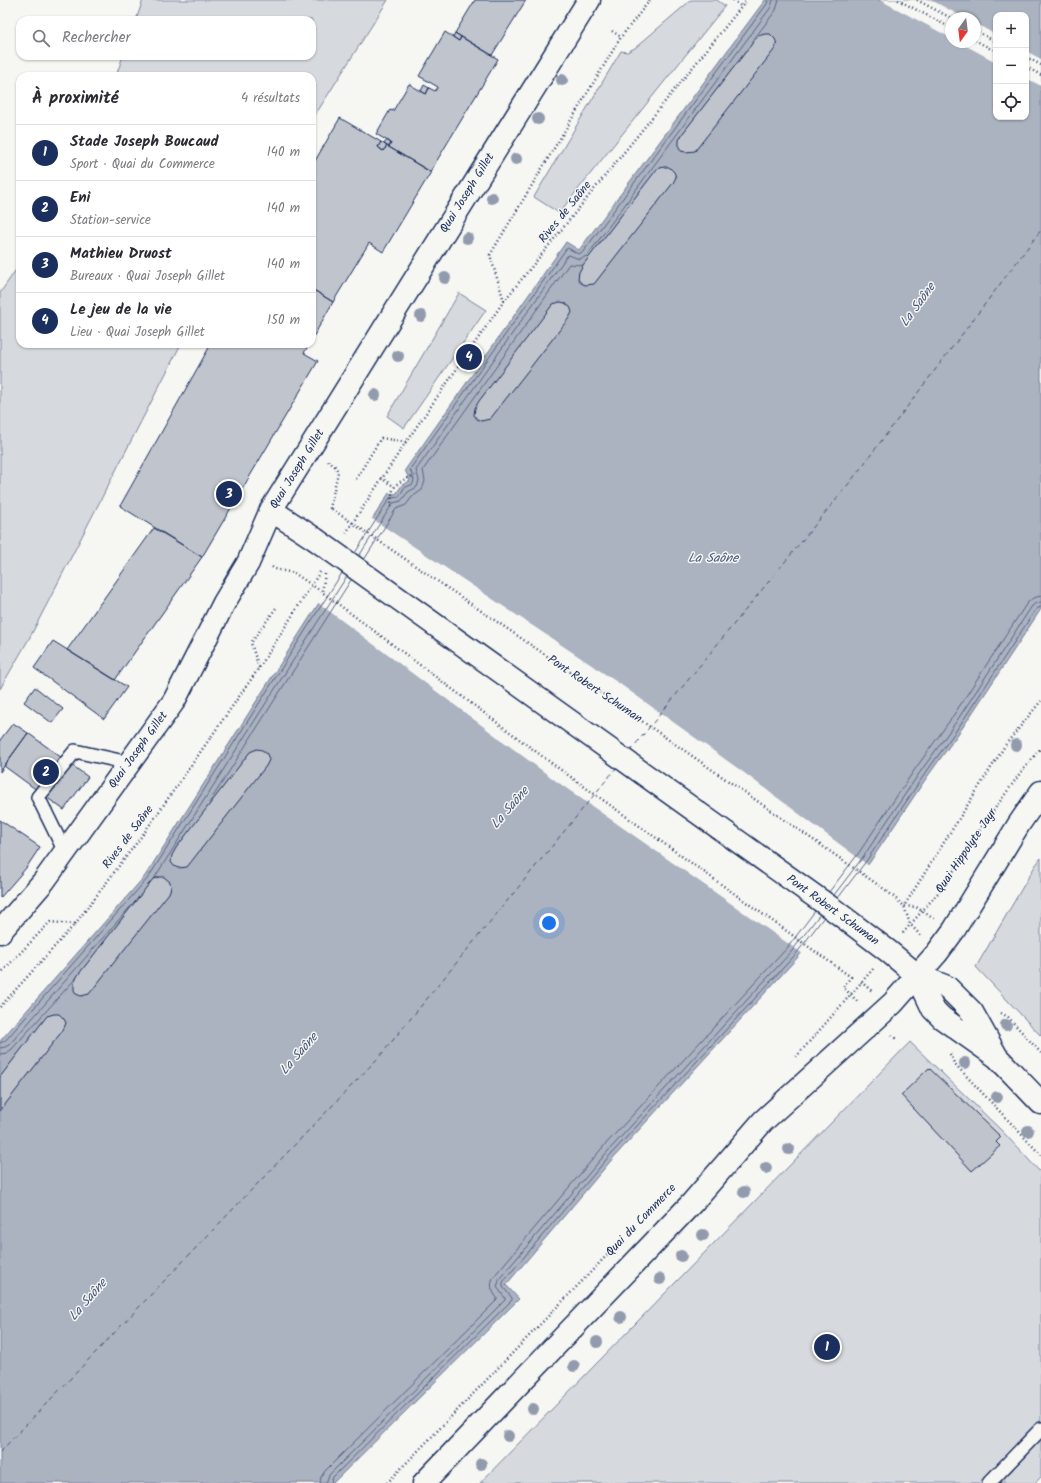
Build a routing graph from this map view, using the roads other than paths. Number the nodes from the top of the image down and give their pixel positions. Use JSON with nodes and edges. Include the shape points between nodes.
{"nodes":[{"id":1,"x":589,"y":0,"type":"edge"},
{"id":2,"x":271,"y":510,"type":"junction"},
{"id":3,"x":129,"y":763,"type":"junction"},
{"id":4,"x":1041,"y":792,"type":"edge"},
{"id":5,"x":65,"y":852,"type":"junction"},
{"id":6,"x":0,"y":932,"type":"edge"},
{"id":7,"x":916,"y":975,"type":"junction"},
{"id":8,"x":1041,"y":1103,"type":"edge"},
{"id":9,"x":1041,"y":1429,"type":"edge"},
{"id":10,"x":424,"y":1483,"type":"edge"},
{"id":11,"x":989,"y":1483,"type":"edge"}],
"edges":[{"from":1,"to":2,"type":"main road","name":"Quai Joseph Gillet"},
{"from":2,"to":3,"type":"main road","name":"Quai Joseph Gillet","via":[[248,563],[224,603],[174,701]]},
{"from":2,"to":7,"type":"main road","name":"Pont Robert Schuman","bridge":true,"via":[[834,910]]},
{"from":3,"to":5,"type":"main road","name":"Quai Joseph Gillet"},
{"from":3,"to":5,"type":"lane","via":[[75,751],[38,797]]},
{"from":4,"to":7,"type":"main road","via":[[954,930]]},
{"from":5,"to":6,"type":"main road","name":"Quai Joseph Gillet"},
{"from":7,"to":8,"type":"main road","name":"Pont Robert Schuman","via":[[947,987],[972,1012],[997,1057]]},
{"from":7,"to":10,"type":"main road","via":[[893,1003],[763,1121],[692,1203]]},
{"from":9,"to":11,"type":"lane"}]}
